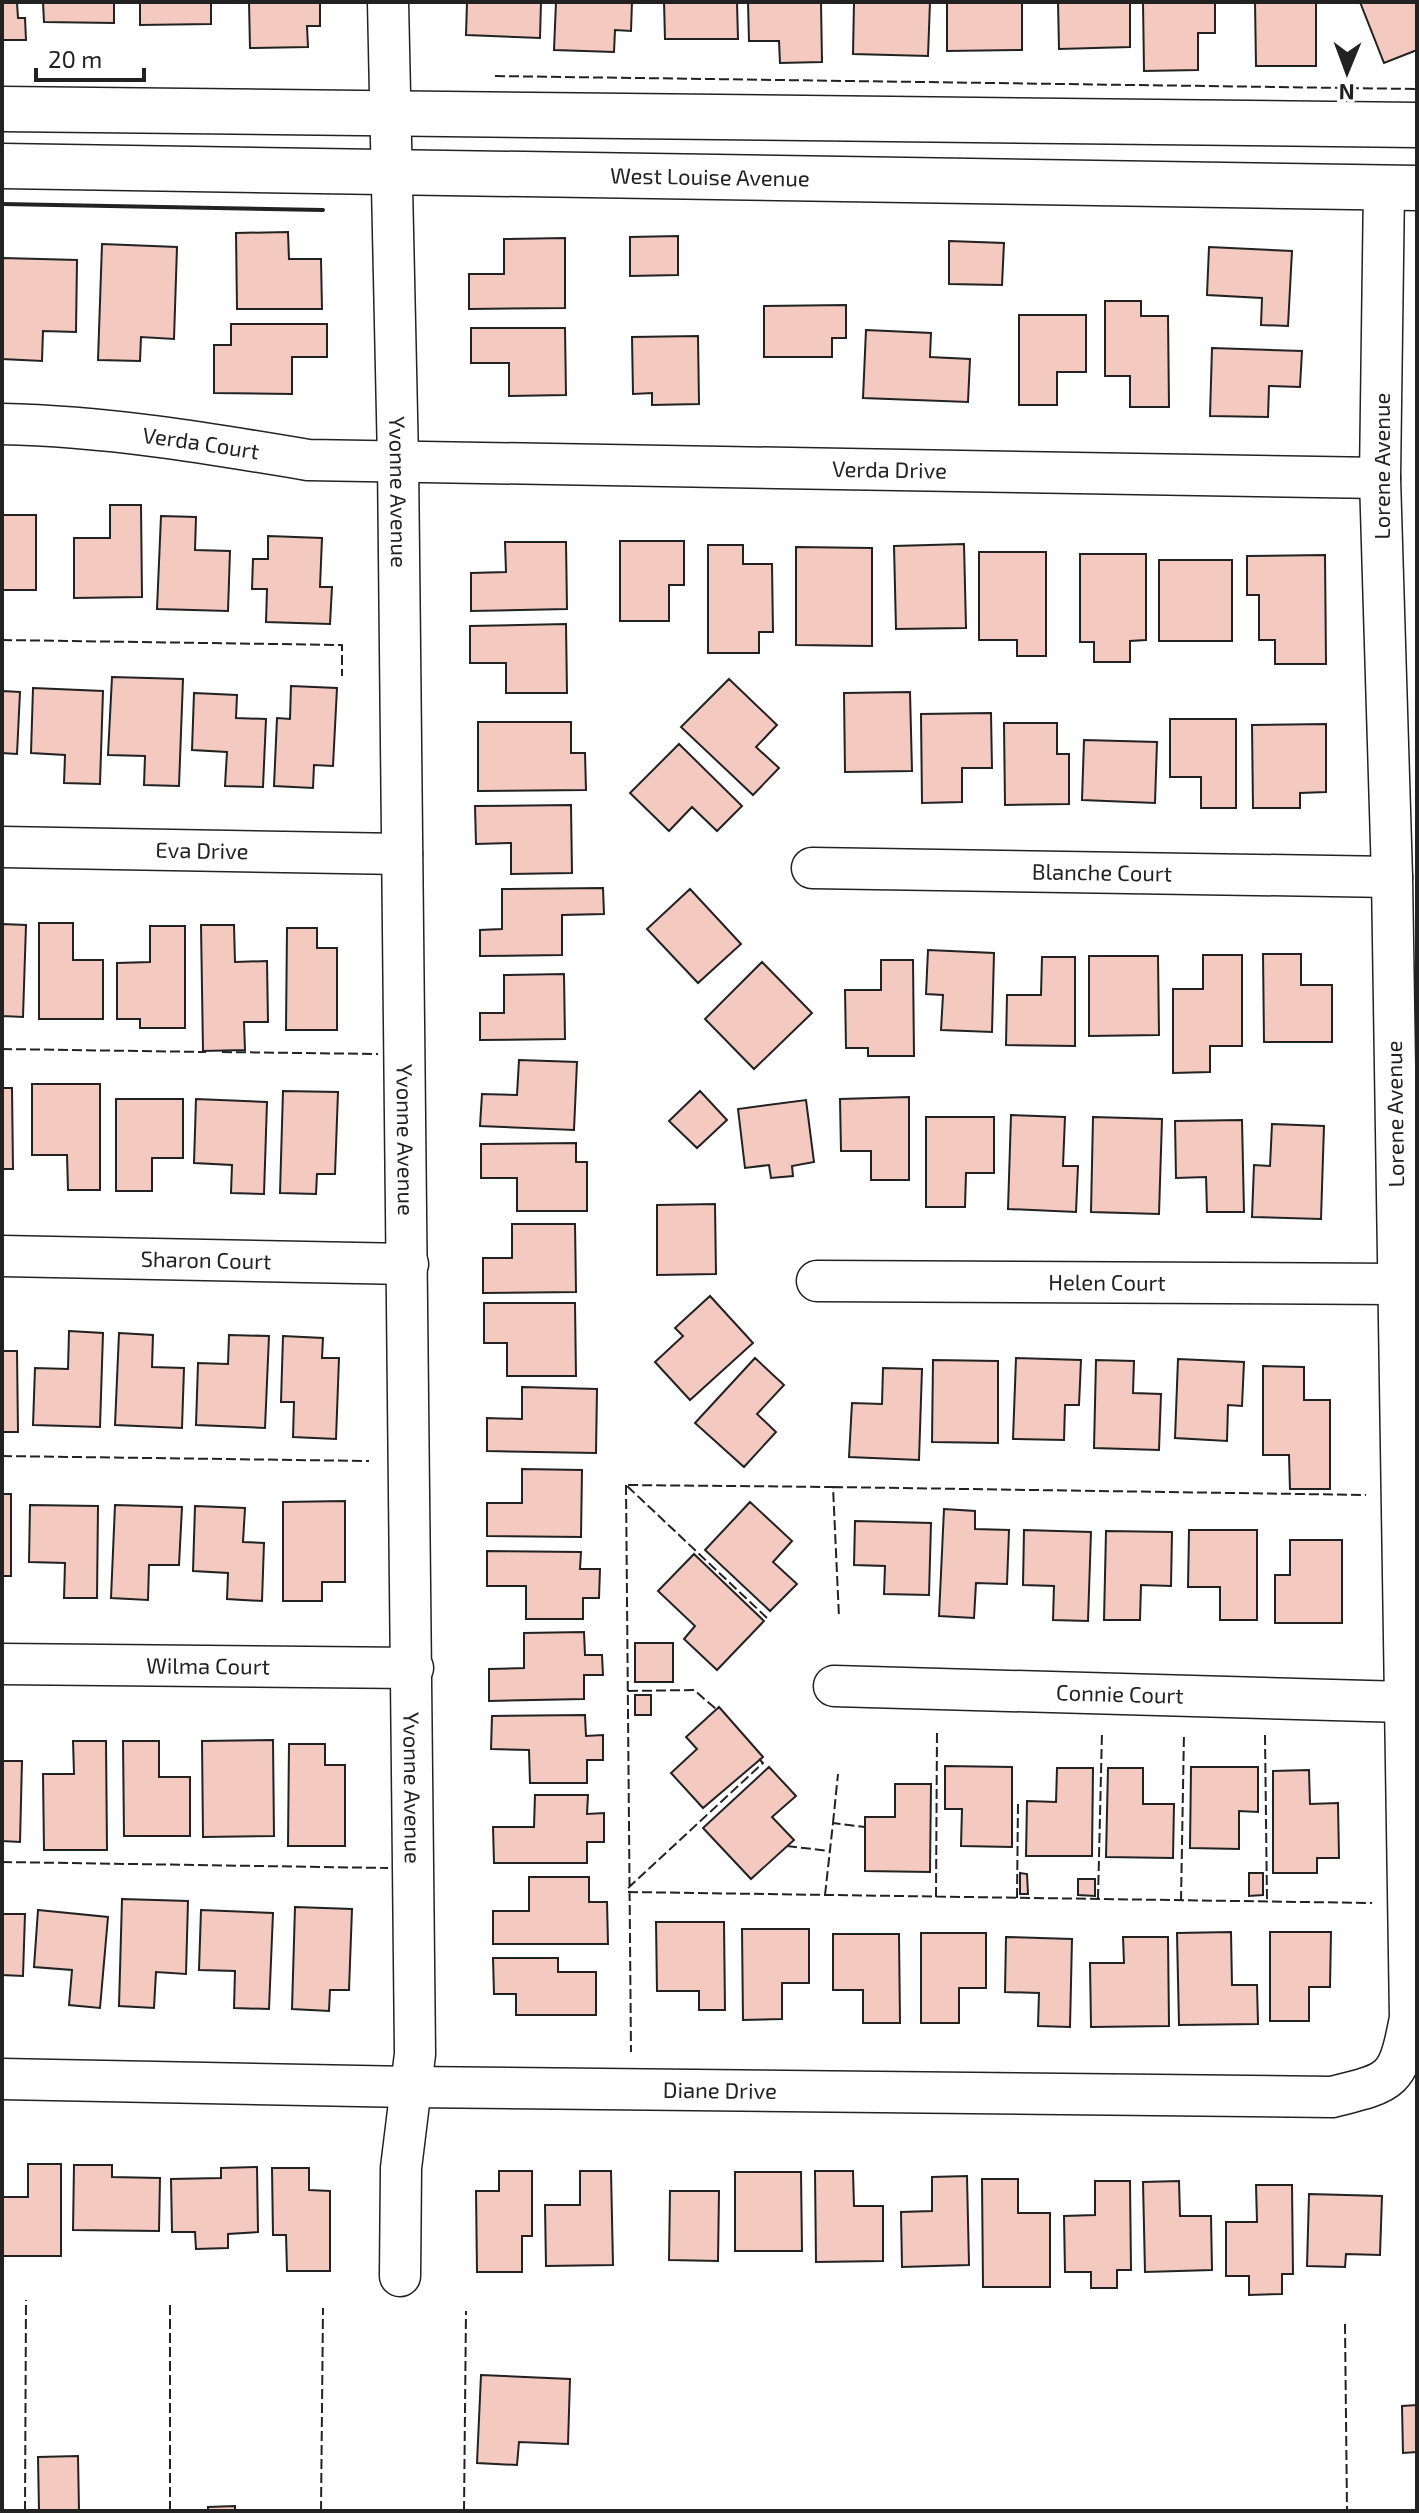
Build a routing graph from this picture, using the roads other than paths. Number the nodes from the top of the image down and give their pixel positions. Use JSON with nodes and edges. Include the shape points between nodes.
{"nodes":[{"id":1,"x":388,"y":2,"type":"edge"},
{"id":2,"x":2,"y":109,"type":"edge"},
{"id":3,"x":390,"y":115,"type":"junction"},
{"id":4,"x":1417,"y":125,"type":"edge"},
{"id":5,"x":2,"y":166,"type":"edge"},
{"id":6,"x":391,"y":173,"type":"junction"},
{"id":7,"x":1400,"y":188,"type":"edge"},
{"id":8,"x":2,"y":424,"type":"edge"},
{"id":9,"x":398,"y":461,"type":"junction"},
{"id":10,"x":1380,"y":478,"type":"junction"},
{"id":11,"x":2,"y":847,"type":"edge"},
{"id":12,"x":402,"y":854,"type":"junction"},
{"id":13,"x":812,"y":868,"type":"dead end"},
{"id":14,"x":1392,"y":877,"type":"junction"},
{"id":15,"x":2,"y":1256,"type":"edge"},
{"id":16,"x":408,"y":1264,"type":"junction"},
{"id":17,"x":817,"y":1281,"type":"dead end"},
{"id":18,"x":1397,"y":1284,"type":"junction"},
{"id":19,"x":2,"y":1664,"type":"edge"},
{"id":20,"x":413,"y":1668,"type":"junction"},
{"id":21,"x":834,"y":1686,"type":"dead end"},
{"id":22,"x":1404,"y":1702,"type":"junction"},
{"id":23,"x":1406,"y":2039,"type":"joint"},
{"id":24,"x":2,"y":2079,"type":"edge"},
{"id":25,"x":411,"y":2087,"type":"junction"},
{"id":26,"x":400,"y":2276,"type":"dead end"}],
"edges":[{"from":1,"to":3,"type":"street","name":"Yvonne Avenue"},
{"from":2,"to":3,"type":"main road"},
{"from":3,"to":4,"type":"main road"},
{"from":3,"to":6,"type":"street","name":"Yvonne Avenue"},
{"from":5,"to":6,"type":"main road","name":"West Louise Avenue"},
{"from":6,"to":7,"type":"main road","name":"West Louise Avenue"},
{"from":6,"to":9,"type":"street","name":"Yvonne Avenue"},
{"from":7,"to":10,"type":"street","name":"Lorene Avenue"},
{"from":8,"to":9,"type":"street","name":"Verda Court","via":[[178,439],[308,460]]},
{"from":9,"to":10,"type":"street","name":"Verda Drive"},
{"from":9,"to":12,"type":"street","name":"Yvonne Avenue"},
{"from":10,"to":14,"type":"street","name":"Lorene Avenue"},
{"from":11,"to":12,"type":"street","name":"Eva Drive"},
{"from":12,"to":16,"type":"street","name":"Yvonne Avenue"},
{"from":13,"to":14,"type":"street","name":"Blanche Court"},
{"from":14,"to":18,"type":"street","name":"Lorene Avenue"},
{"from":15,"to":16,"type":"street","name":"Sharon Court"},
{"from":16,"to":20,"type":"street","name":"Yvonne Avenue"},
{"from":17,"to":18,"type":"street","name":"Helen Court"},
{"from":18,"to":22,"type":"street","name":"Lorene Avenue"},
{"from":19,"to":20,"type":"street","name":"Wilma Court"},
{"from":20,"to":25,"type":"street","name":"Yvonne Avenue"},
{"from":21,"to":22,"type":"street","name":"Connie Court"},
{"from":22,"to":23,"type":"street","name":"Lorene Avenue","via":[[1410,2018]]},
{"from":23,"to":25,"type":"street","name":"Diane Drive","via":[[1401,2063],[1389,2078],[1332,2097]]},
{"from":24,"to":25,"type":"street","name":"Diane Drive"},
{"from":25,"to":26,"type":"street","name":"Yvonne Avenue","via":[[401,2168]]}]}
